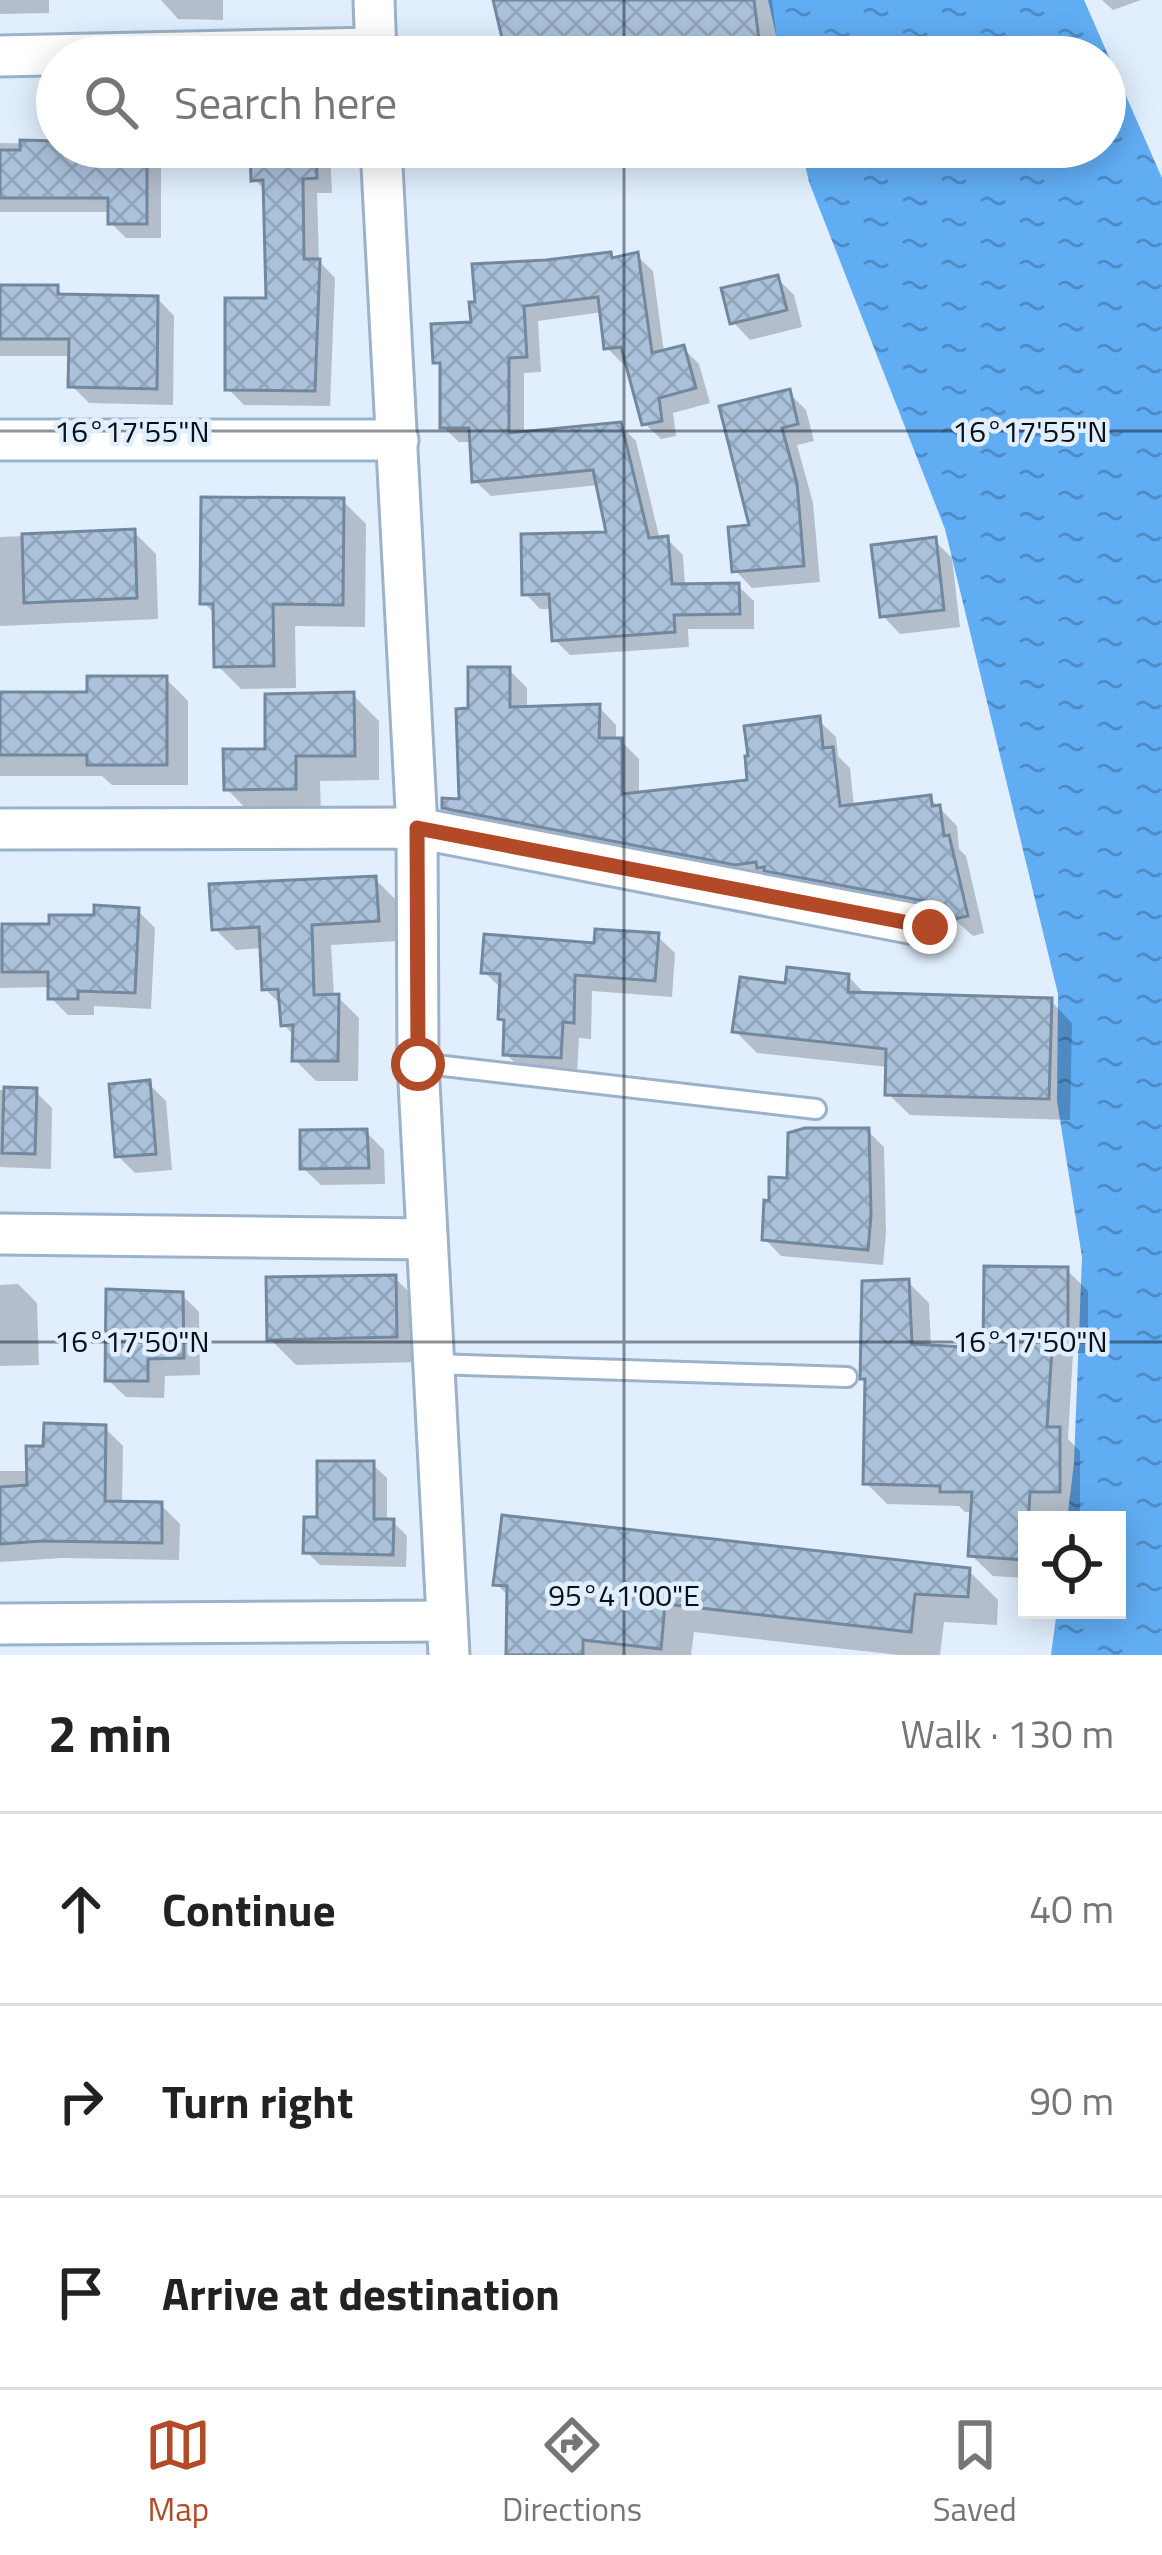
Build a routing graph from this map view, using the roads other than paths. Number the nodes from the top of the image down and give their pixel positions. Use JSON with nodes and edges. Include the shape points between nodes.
{"nodes":[{"id":1,"x":374,"y":0,"type":"edge"},
{"id":2,"x":375,"y":36,"type":"edge"},
{"id":3,"x":0,"y":56,"type":"edge"},
{"id":4,"x":36,"y":56,"type":"edge"},
{"id":5,"x":382,"y":168,"type":"edge"},
{"id":6,"x":0,"y":440,"type":"edge"},
{"id":7,"x":398,"y":440,"type":"junction"},
{"id":8,"x":417,"y":828,"type":"junction"},
{"id":9,"x":0,"y":829,"type":"edge"},
{"id":10,"x":930,"y":927,"type":"dead end"},
{"id":11,"x":418,"y":1064,"type":"junction"},
{"id":12,"x":816,"y":1109,"type":"dead end"},
{"id":13,"x":0,"y":1234,"type":"edge"},
{"id":14,"x":427,"y":1239,"type":"junction"},
{"id":15,"x":434,"y":1364,"type":"junction"},
{"id":16,"x":847,"y":1378,"type":"dead end"},
{"id":17,"x":0,"y":1624,"type":"edge"},
{"id":18,"x":448,"y":1638,"type":"edge"}],
"edges":[{"from":1,"to":2,"type":"street"},
{"from":3,"to":4,"type":"street"},
{"from":5,"to":7,"type":"street"},
{"from":6,"to":7,"type":"street"},
{"from":7,"to":8,"type":"street"},
{"from":8,"to":9,"type":"street"},
{"from":8,"to":10,"type":"street"},
{"from":8,"to":11,"type":"street"},
{"from":11,"to":12,"type":"lane"},
{"from":11,"to":14,"type":"street"},
{"from":13,"to":14,"type":"street"},
{"from":14,"to":15,"type":"street"},
{"from":15,"to":16,"type":"lane"},
{"from":15,"to":18,"type":"street"},
{"from":17,"to":18,"type":"street"}]}
